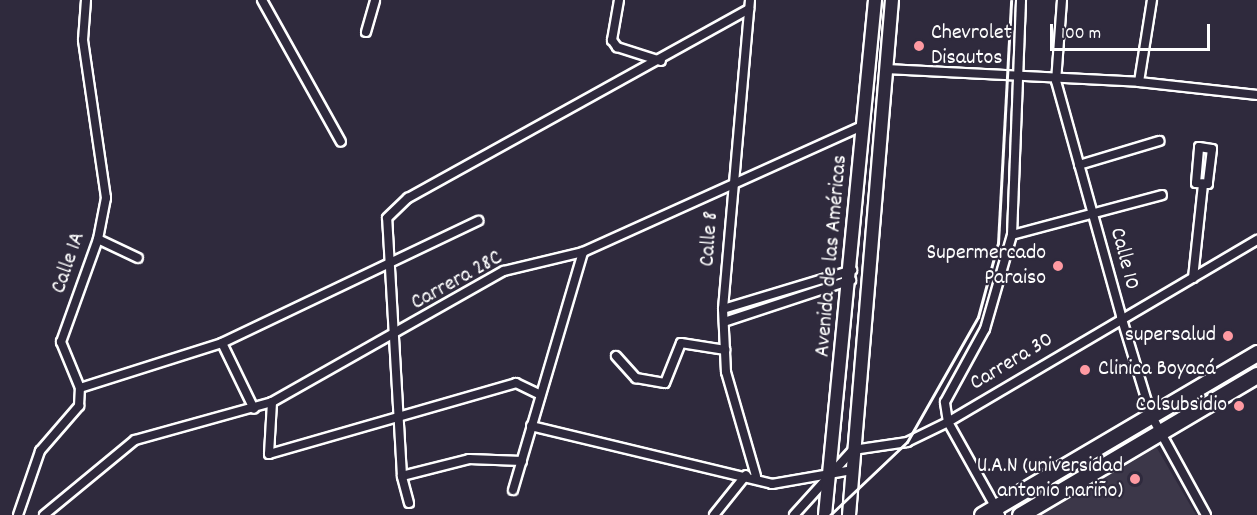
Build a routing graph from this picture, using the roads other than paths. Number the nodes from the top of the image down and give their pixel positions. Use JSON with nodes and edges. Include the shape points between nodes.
{"nodes":[{"id":1,"x":86,"y":0,"type":"edge"},
{"id":2,"x":262,"y":0,"type":"edge"},
{"id":3,"x":375,"y":0,"type":"edge"},
{"id":4,"x":618,"y":0,"type":"edge"},
{"id":5,"x":874,"y":0,"type":"edge"},
{"id":6,"x":892,"y":0,"type":"edge"},
{"id":7,"x":1021,"y":0,"type":"edge"},
{"id":8,"x":1062,"y":0,"type":"edge"},
{"id":9,"x":1152,"y":0,"type":"edge"},
{"id":10,"x":750,"y":5,"type":"edge"},
{"id":11,"x":366,"y":32,"type":"dead end"},
{"id":12,"x":661,"y":61,"type":"junction"},
{"id":13,"x":886,"y":69,"type":"junction"},
{"id":14,"x":1022,"y":79,"type":"junction"},
{"id":15,"x":1056,"y":81,"type":"junction"},
{"id":16,"x":1139,"y":82,"type":"junction"},
{"id":17,"x":1257,"y":95,"type":"edge"},
{"id":18,"x":864,"y":125,"type":"junction"},
{"id":19,"x":1159,"y":141,"type":"dead end"},
{"id":20,"x":341,"y":142,"type":"dead end"},
{"id":21,"x":862,"y":148,"type":"junction"},
{"id":22,"x":879,"y":150,"type":"junction"},
{"id":23,"x":1079,"y":165,"type":"junction"},
{"id":24,"x":1203,"y":184,"type":"dead end"},
{"id":25,"x":731,"y":189,"type":"junction"},
{"id":26,"x":1162,"y":195,"type":"dead end"},
{"id":27,"x":1092,"y":211,"type":"junction"},
{"id":28,"x":478,"y":221,"type":"dead end"},
{"id":29,"x":1012,"y":235,"type":"junction"},
{"id":30,"x":98,"y":239,"type":"junction"},
{"id":31,"x":1257,"y":240,"type":"edge"},
{"id":32,"x":583,"y":252,"type":"junction"},
{"id":33,"x":138,"y":258,"type":"dead end"},
{"id":34,"x":386,"y":264,"type":"junction"},
{"id":35,"x":870,"y":264,"type":"junction"},
{"id":36,"x":852,"y":271,"type":"junction"},
{"id":37,"x":1193,"y":278,"type":"junction"},
{"id":38,"x":723,"y":309,"type":"junction"},
{"id":39,"x":1121,"y":316,"type":"junction"},
{"id":40,"x":724,"y":322,"type":"junction"},
{"id":41,"x":396,"y":336,"type":"junction"},
{"id":42,"x":222,"y":343,"type":"junction"},
{"id":43,"x":725,"y":350,"type":"junction"},
{"id":44,"x":1257,"y":353,"type":"edge"},
{"id":45,"x":616,"y":356,"type":"dead end"},
{"id":46,"x":1257,"y":375,"type":"edge"},
{"id":47,"x":81,"y":388,"type":"junction"},
{"id":48,"x":539,"y":394,"type":"junction"},
{"id":49,"x":272,"y":402,"type":"junction"},
{"id":50,"x":254,"y":409,"type":"junction"},
{"id":51,"x":1151,"y":415,"type":"junction"},
{"id":52,"x":397,"y":417,"type":"junction"},
{"id":53,"x":948,"y":422,"type":"junction"},
{"id":54,"x":531,"y":426,"type":"junction"},
{"id":55,"x":1159,"y":432,"type":"junction"},
{"id":56,"x":854,"y":450,"type":"junction"},
{"id":57,"x":522,"y":461,"type":"junction"},
{"id":58,"x":831,"y":470,"type":"junction"},
{"id":59,"x":852,"y":470,"type":"junction"},
{"id":60,"x":746,"y":475,"type":"junction"},
{"id":61,"x":402,"y":476,"type":"junction"},
{"id":62,"x":756,"y":476,"type":"junction"},
{"id":63,"x":513,"y":490,"type":"dead end"},
{"id":64,"x":409,"y":503,"type":"dead end"},
{"id":65,"x":992,"y":512,"type":"edge"},
{"id":66,"x":18,"y":515,"type":"edge"},
{"id":67,"x":44,"y":515,"type":"edge"},
{"id":68,"x":714,"y":515,"type":"edge"},
{"id":69,"x":794,"y":515,"type":"edge"},
{"id":70,"x":825,"y":515,"type":"edge"},
{"id":71,"x":849,"y":515,"type":"edge"},
{"id":72,"x":1020,"y":515,"type":"edge"},
{"id":73,"x":1206,"y":515,"type":"edge"}],
"edges":[{"from":1,"to":30,"type":"street","name":"Calle 1A","via":[[83,40],[106,198]]},
{"from":2,"to":20,"type":"street"},
{"from":3,"to":11,"type":"street"},
{"from":4,"to":12,"type":"street","via":[[612,40],[617,47]]},
{"from":5,"to":18,"type":"main road","name":"Avenida de las Américas"},
{"from":6,"to":13,"type":"main road","name":"Avenida de las Américas"},
{"from":7,"to":14,"type":"street"},
{"from":8,"to":15,"type":"street","name":"Calle 10"},
{"from":9,"to":16,"type":"street"},
{"from":10,"to":12,"type":"street"},
{"from":10,"to":25,"type":"street","name":"Calle 8"},
{"from":12,"to":34,"type":"street","via":[[395,208],[387,218]]},
{"from":13,"to":14,"type":"street"},
{"from":13,"to":22,"type":"main road","name":"Avenida de las Américas"},
{"from":14,"to":15,"type":"street"},
{"from":14,"to":29,"type":"street"},
{"from":15,"to":16,"type":"street"},
{"from":15,"to":23,"type":"street","name":"Calle 10"},
{"from":16,"to":17,"type":"street"},
{"from":18,"to":21,"type":"main road","name":"Avenida de las Américas"},
{"from":18,"to":25,"type":"street","name":"Carrera 28C"},
{"from":19,"to":23,"type":"street"},
{"from":21,"to":22,"type":"main road"},
{"from":21,"to":36,"type":"main road","name":"Avenida de las Américas"},
{"from":22,"to":35,"type":"main road","name":"Avenida de las Américas"},
{"from":23,"to":27,"type":"street","name":"Calle 10"},
{"from":24,"to":37,"type":"street"},
{"from":25,"to":32,"type":"street","name":"Carrera 28C"},
{"from":25,"to":38,"type":"street","name":"Calle 8"},
{"from":26,"to":27,"type":"street"},
{"from":27,"to":29,"type":"street"},
{"from":27,"to":39,"type":"street","name":"Calle 10"},
{"from":28,"to":34,"type":"street"},
{"from":29,"to":53,"type":"street","via":[[985,328],[945,402]]},
{"from":30,"to":33,"type":"street"},
{"from":30,"to":47,"type":"street","name":"Calle 1A","via":[[61,342]]},
{"from":31,"to":37,"type":"street","name":"Carrera 30"},
{"from":32,"to":41,"type":"street","name":"Carrera 28C","via":[[504,271]]},
{"from":32,"to":48,"type":"street"},
{"from":34,"to":41,"type":"street"},
{"from":34,"to":42,"type":"street"},
{"from":35,"to":36,"type":"main road"},
{"from":35,"to":56,"type":"main road","name":"Avenida de las Américas"},
{"from":36,"to":38,"type":"street"},
{"from":36,"to":40,"type":"street"},
{"from":36,"to":58,"type":"main road","name":"Avenida de las Américas"},
{"from":37,"to":39,"type":"street","name":"Carrera 30"},
{"from":38,"to":40,"type":"street","name":"Calle 8"},
{"from":39,"to":51,"type":"street","name":"Calle 10"},
{"from":39,"to":53,"type":"street","name":"Carrera 30"},
{"from":40,"to":43,"type":"street","name":"Calle 8"},
{"from":41,"to":49,"type":"street","name":"Carrera 28C"},
{"from":41,"to":52,"type":"street"},
{"from":42,"to":47,"type":"street"},
{"from":42,"to":50,"type":"street"},
{"from":43,"to":45,"type":"street","via":[[681,343],[665,383],[636,378]]},
{"from":43,"to":62,"type":"street","name":"Calle 8","via":[[726,372]]},
{"from":44,"to":51,"type":"highway"},
{"from":46,"to":55,"type":"highway"},
{"from":47,"to":66,"type":"street","via":[[79,406],[40,451]]},
{"from":48,"to":52,"type":"street","via":[[516,383]]},
{"from":48,"to":54,"type":"street"},
{"from":49,"to":50,"type":"street","name":"Carrera 28C"},
{"from":49,"to":52,"type":"street","via":[[268,454]]},
{"from":50,"to":67,"type":"street","name":"Carrera 28C","via":[[135,440]]},
{"from":51,"to":55,"type":"street","name":"Calle 10"},
{"from":51,"to":65,"type":"highway"},
{"from":52,"to":61,"type":"street"},
{"from":53,"to":56,"type":"street","name":"Carrera 30","via":[[907,442]]},
{"from":53,"to":65,"type":"street"},
{"from":54,"to":57,"type":"street"},
{"from":54,"to":60,"type":"street"},
{"from":55,"to":72,"type":"highway"},
{"from":55,"to":73,"type":"street","name":"Calle 10"},
{"from":56,"to":58,"type":"street"},
{"from":56,"to":59,"type":"main road","name":"Avenida de las Américas"},
{"from":57,"to":61,"type":"street","via":[[469,459]]},
{"from":57,"to":63,"type":"street"},
{"from":58,"to":59,"type":"street"},
{"from":58,"to":62,"type":"street","via":[[782,485]]},
{"from":58,"to":69,"type":"street"},
{"from":58,"to":70,"type":"main road","name":"Avenida de las Américas"},
{"from":59,"to":71,"type":"main road","name":"Avenida de las Américas"},
{"from":60,"to":62,"type":"street"},
{"from":60,"to":68,"type":"street"},
{"from":61,"to":64,"type":"street"}]}
